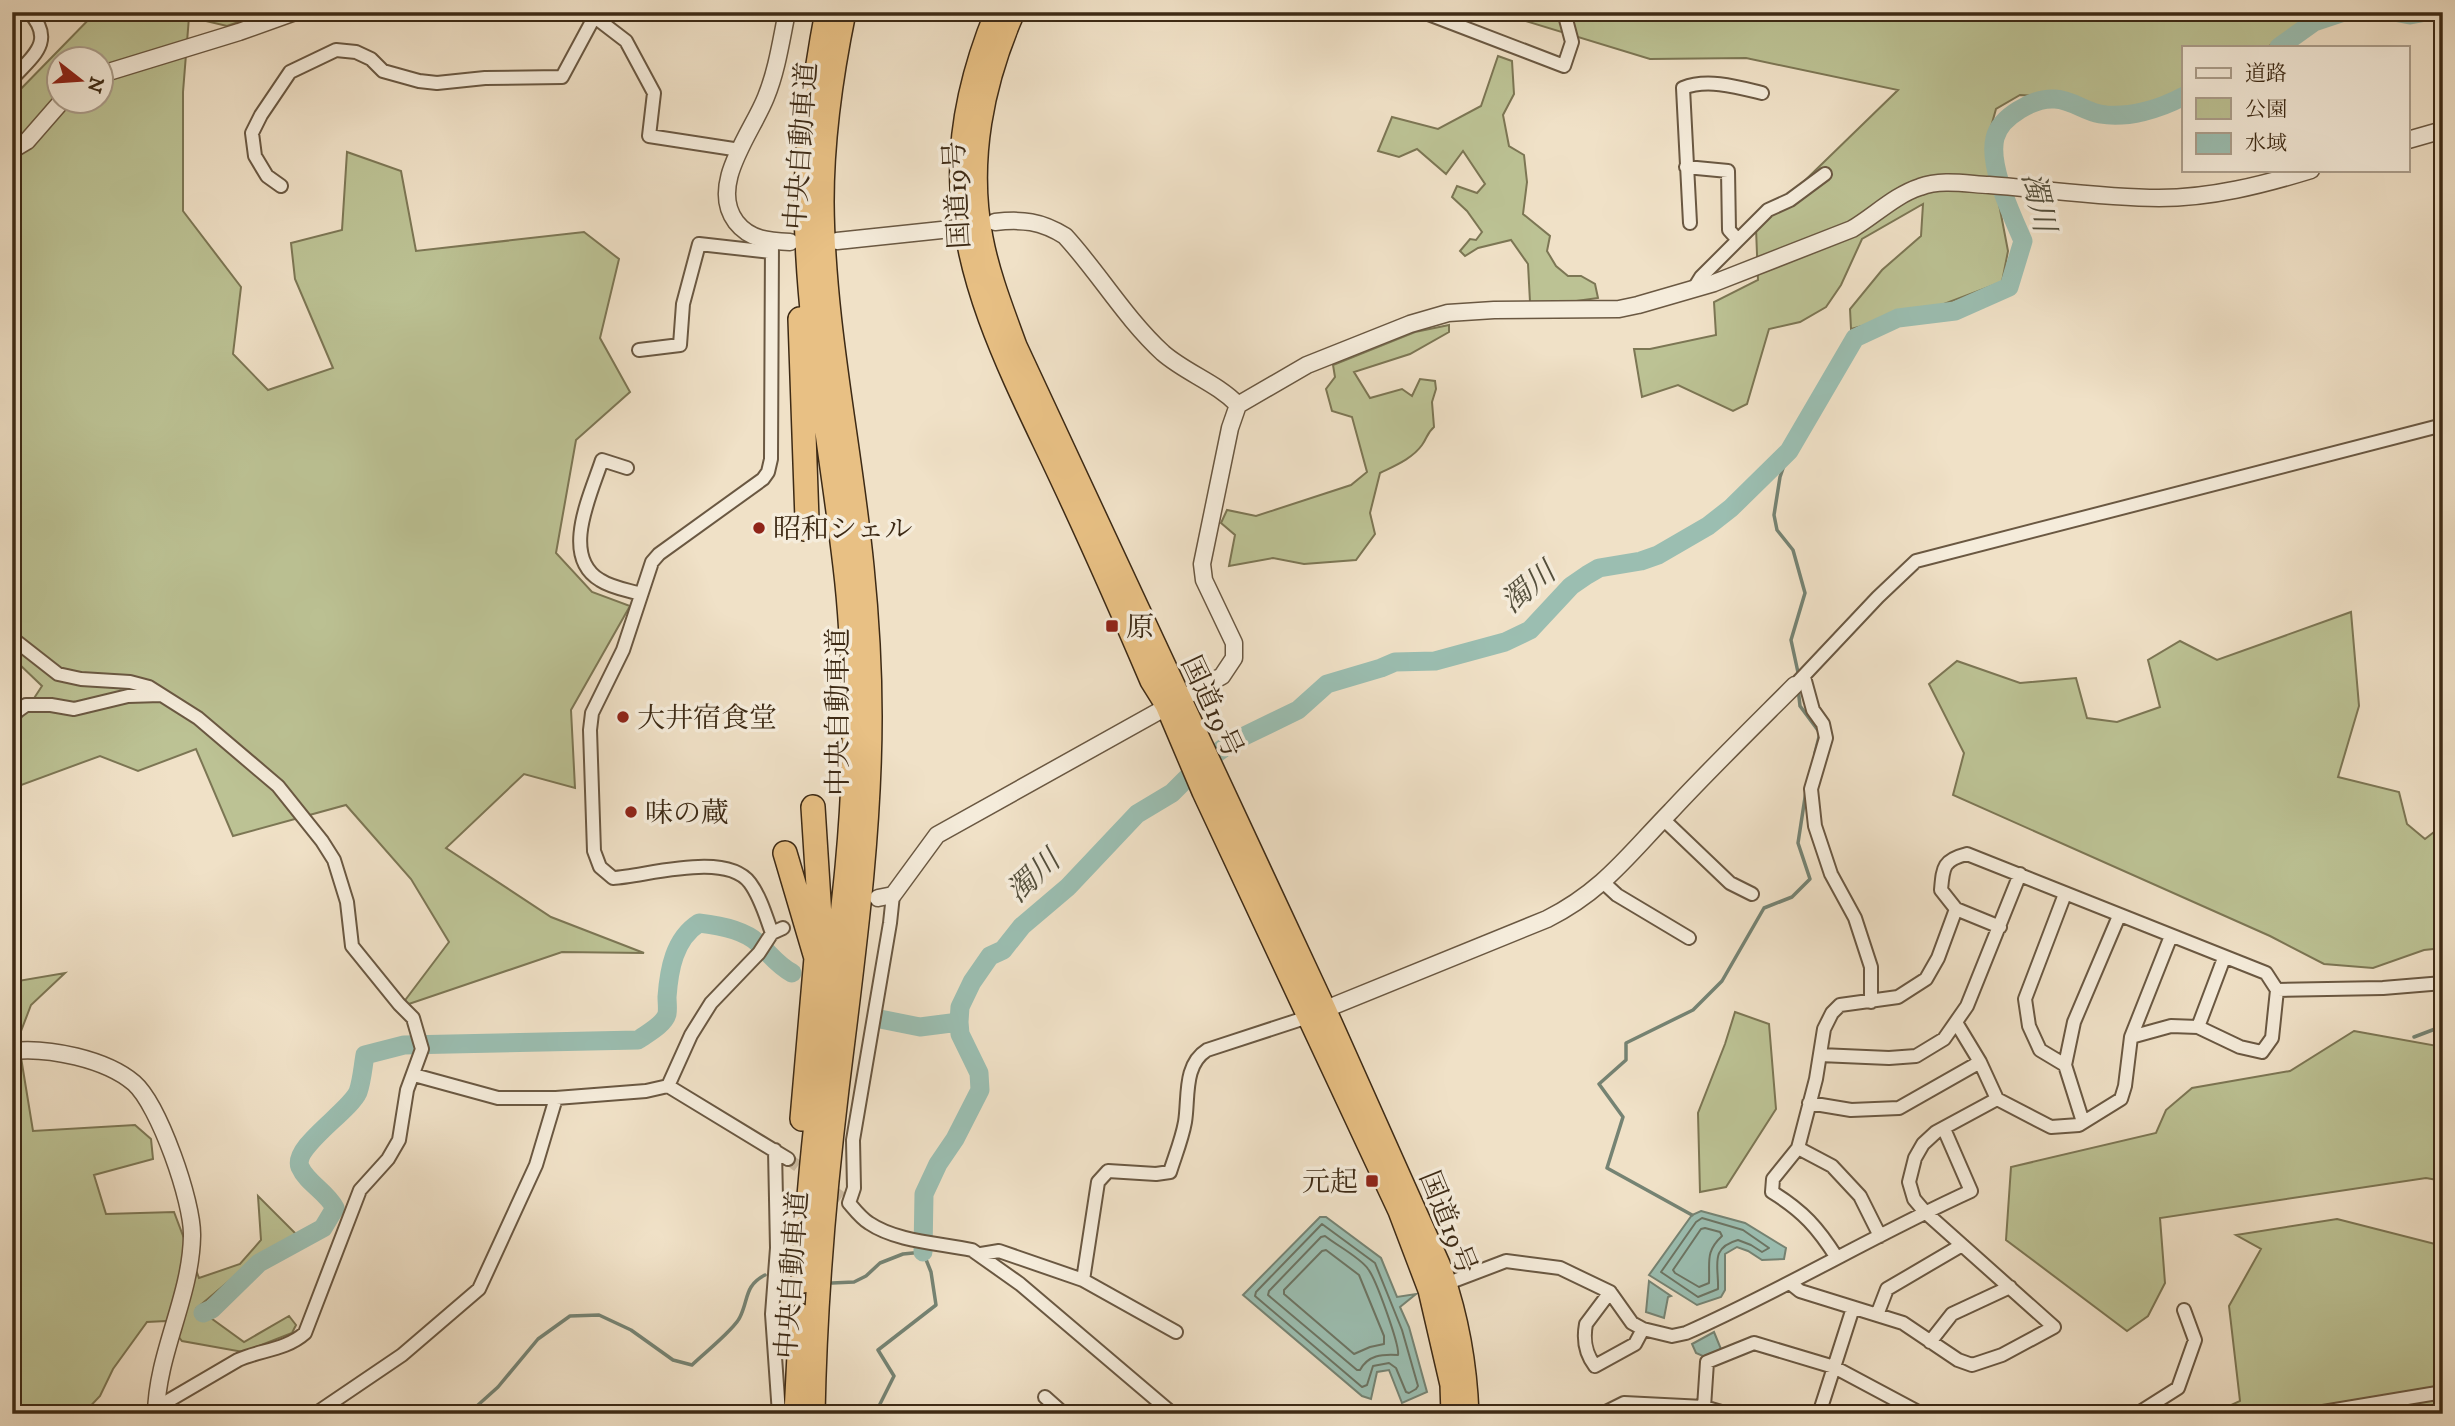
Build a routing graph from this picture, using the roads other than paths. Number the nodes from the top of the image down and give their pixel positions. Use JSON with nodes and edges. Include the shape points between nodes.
{"nodes":[{"id":1,"x":29,"y":12,"type":"edge"},
{"id":2,"x":295,"y":12,"type":"edge"},
{"id":3,"x":787,"y":12,"type":"edge"},
{"id":4,"x":825,"y":12,"type":"edge"},
{"id":5,"x":844,"y":12,"type":"edge"},
{"id":6,"x":996,"y":12,"type":"edge"},
{"id":7,"x":1014,"y":12,"type":"edge"},
{"id":8,"x":1423,"y":12,"type":"edge"},
{"id":9,"x":1564,"y":12,"type":"edge"},
{"id":10,"x":597,"y":15,"type":"edge"},
{"id":11,"x":116,"y":70,"type":"edge"},
{"id":12,"x":12,"y":79,"type":"edge"},
{"id":13,"x":1762,"y":93,"type":"dead end"},
{"id":14,"x":49,"y":116,"type":"edge"},
{"id":15,"x":2443,"y":130,"type":"edge"},
{"id":16,"x":2410,"y":139,"type":"edge"},
{"id":17,"x":12,"y":150,"type":"edge"},
{"id":18,"x":740,"y":150,"type":"junction"},
{"id":19,"x":1686,"y":167,"type":"junction"},
{"id":20,"x":2303,"y":172,"type":"edge"},
{"id":21,"x":1825,"y":174,"type":"dead end"},
{"id":22,"x":281,"y":186,"type":"dead end"},
{"id":23,"x":995,"y":222,"type":"dead end"},
{"id":24,"x":1690,"y":223,"type":"dead end"},
{"id":25,"x":951,"y":229,"type":"dead end"},
{"id":26,"x":1738,"y":240,"type":"junction"},
{"id":27,"x":837,"y":241,"type":"dead end"},
{"id":28,"x":790,"y":242,"type":"dead end"},
{"id":29,"x":772,"y":246,"type":"junction"},
{"id":30,"x":1693,"y":290,"type":"junction"},
{"id":31,"x":639,"y":350,"type":"dead end"},
{"id":32,"x":1238,"y":405,"type":"junction"},
{"id":33,"x":2443,"y":425,"type":"edge"},
{"id":34,"x":628,"y":468,"type":"dead end"},
{"id":35,"x":805,"y":529,"type":"dead end"},
{"id":36,"x":641,"y":594,"type":"junction"},
{"id":37,"x":12,"y":638,"type":"edge"},
{"id":38,"x":1800,"y":681,"type":"junction"},
{"id":39,"x":162,"y":695,"type":"junction"},
{"id":40,"x":1172,"y":702,"type":"junction"},
{"id":41,"x":12,"y":715,"type":"edge"},
{"id":42,"x":813,"y":807,"type":"dead end"},
{"id":43,"x":1663,"y":819,"type":"junction"},
{"id":44,"x":785,"y":853,"type":"dead end"},
{"id":45,"x":2020,"y":874,"type":"junction"},
{"id":46,"x":1604,"y":883,"type":"junction"},
{"id":47,"x":1752,"y":894,"type":"dead end"},
{"id":48,"x":2065,"y":894,"type":"junction"},
{"id":49,"x":885,"y":896,"type":"joint"},
{"id":50,"x":1956,"y":909,"type":"junction"},
{"id":51,"x":2119,"y":916,"type":"junction"},
{"id":52,"x":2000,"y":927,"type":"junction"},
{"id":53,"x":2171,"y":936,"type":"junction"},
{"id":54,"x":1689,"y":938,"type":"dead end"},
{"id":55,"x":816,"y":958,"type":"junction"},
{"id":56,"x":2224,"y":958,"type":"junction"},
{"id":57,"x":2443,"y":983,"type":"edge"},
{"id":58,"x":2277,"y":990,"type":"junction"},
{"id":59,"x":1871,"y":1002,"type":"junction"},
{"id":60,"x":1316,"y":1013,"type":"junction"},
{"id":61,"x":1957,"y":1024,"type":"junction"},
{"id":62,"x":2198,"y":1027,"type":"junction"},
{"id":63,"x":2131,"y":1037,"type":"junction"},
{"id":64,"x":12,"y":1051,"type":"edge"},
{"id":65,"x":1820,"y":1055,"type":"junction"},
{"id":66,"x":1980,"y":1062,"type":"junction"},
{"id":67,"x":2065,"y":1065,"type":"junction"},
{"id":68,"x":414,"y":1075,"type":"junction"},
{"id":69,"x":668,"y":1086,"type":"junction"},
{"id":70,"x":556,"y":1098,"type":"junction"},
{"id":71,"x":1997,"y":1099,"type":"junction"},
{"id":72,"x":1809,"y":1103,"type":"junction"},
{"id":73,"x":2082,"y":1122,"type":"junction"},
{"id":74,"x":1944,"y":1129,"type":"junction"},
{"id":75,"x":1798,"y":1148,"type":"junction"},
{"id":76,"x":775,"y":1150,"type":"junction"},
{"id":77,"x":788,"y":1159,"type":"tunnel mouth"},
{"id":78,"x":1925,"y":1212,"type":"junction"},
{"id":79,"x":1880,"y":1236,"type":"junction"},
{"id":80,"x":1962,"y":1245,"type":"junction"},
{"id":81,"x":981,"y":1254,"type":"junction"},
{"id":82,"x":1837,"y":1258,"type":"junction"},
{"id":83,"x":1083,"y":1280,"type":"junction"},
{"id":84,"x":1790,"y":1283,"type":"junction"},
{"id":85,"x":1438,"y":1287,"type":"junction"},
{"id":86,"x":2010,"y":1287,"type":"junction"},
{"id":87,"x":1609,"y":1292,"type":"junction"},
{"id":88,"x":1853,"y":1308,"type":"junction"},
{"id":89,"x":2184,"y":1310,"type":"dead end"},
{"id":90,"x":1877,"y":1315,"type":"junction"},
{"id":91,"x":1643,"y":1329,"type":"junction"},
{"id":92,"x":1176,"y":1332,"type":"dead end"},
{"id":93,"x":1930,"y":1342,"type":"junction"},
{"id":94,"x":798,"y":1363,"type":"junction"},
{"id":95,"x":1834,"y":1367,"type":"junction"},
{"id":96,"x":2443,"y":1392,"type":"edge"},
{"id":97,"x":1045,"y":1397,"type":"dead end"},
{"id":98,"x":1704,"y":1407,"type":"junction"},
{"id":99,"x":1157,"y":1409,"type":"edge"},
{"id":100,"x":156,"y":1411,"type":"edge"},
{"id":101,"x":315,"y":1414,"type":"edge"},
{"id":102,"x":779,"y":1414,"type":"edge"},
{"id":103,"x":796,"y":1414,"type":"edge"},
{"id":104,"x":813,"y":1414,"type":"edge"},
{"id":105,"x":1065,"y":1414,"type":"edge"},
{"id":106,"x":1173,"y":1414,"type":"edge"},
{"id":107,"x":1452,"y":1414,"type":"edge"},
{"id":108,"x":1468,"y":1414,"type":"edge"},
{"id":109,"x":1602,"y":1414,"type":"edge"},
{"id":110,"x":1728,"y":1414,"type":"edge"},
{"id":111,"x":1819,"y":1414,"type":"edge"},
{"id":112,"x":1922,"y":1414,"type":"edge"},
{"id":113,"x":2137,"y":1414,"type":"edge"},
{"id":114,"x":2311,"y":1414,"type":"edge"}],
"edges":[{"from":1,"to":12,"type":"street","via":[[42,34],[39,49]]},
{"from":2,"to":11,"type":"street"},
{"from":3,"to":18,"type":"street","via":[[770,86]]},
{"from":4,"to":35,"type":"highway","via":[[812,32],[805,71],[796,193]]},
{"from":4,"to":94,"type":"highway","name":"中央自動車道","via":[[809,127],[807,251],[847,582],[854,715],[846,882],[809,1188]]},
{"from":5,"to":104,"type":"highway","name":"中央自動車道","via":[[825,133],[822,212],[836,379],[863,580],[869,792],[826,1189]]},
{"from":6,"to":40,"type":"highway","name":"国道19号","via":[[972,80],[962,144],[961,189],[972,264],[996,335],[1152,681]]},
{"from":7,"to":40,"type":"highway","name":"国道19号","via":[[990,76],[977,152],[981,235],[1016,346]]},
{"from":8,"to":9,"type":"street","via":[[1564,66],[1572,42]]},
{"from":10,"to":18,"type":"street","via":[[626,41],[654,93],[649,136]]},
{"from":10,"to":22,"type":"street","via":[[562,77],[419,81],[383,71],[356,52],[336,50],[290,72],[252,133],[255,156],[267,176]]},
{"from":13,"to":19,"type":"street","via":[[1694,83],[1683,88]]},
{"from":14,"to":17,"type":"street","via":[[27,141]]},
{"from":15,"to":16,"type":"street"},
{"from":18,"to":29,"type":"street","via":[[727,186],[730,212],[748,233]]},
{"from":19,"to":24,"type":"street"},
{"from":19,"to":26,"type":"street","via":[[1728,171],[1729,230]]},
{"from":20,"to":30,"type":"street","via":[[2200,196],[2158,198],[1961,183],[1922,186],[1852,229]]},
{"from":21,"to":26,"type":"street","via":[[1768,210]]},
{"from":23,"to":32,"type":"street","via":[[1037,222],[1065,236],[1145,336]]},
{"from":25,"to":27,"type":"street"},
{"from":26,"to":30,"type":"street"},
{"from":28,"to":29,"type":"street"},
{"from":29,"to":31,"type":"street","via":[[699,244],[683,304],[680,345]]},
{"from":29,"to":36,"type":"street","via":[[768,472],[659,554],[648,569]]},
{"from":30,"to":32,"type":"street","via":[[1619,309],[1448,313],[1307,365]]},
{"from":32,"to":40,"type":"street","via":[[1202,564],[1204,580],[1234,643],[1234,658],[1222,676]]},
{"from":33,"to":38,"type":"street","via":[[1916,561]]},
{"from":34,"to":36,"type":"street","via":[[602,460],[579,547],[587,570],[597,579]]},
{"from":36,"to":69,"type":"street","via":[[623,650],[590,720],[594,851],[600,867],[613,878],[725,868],[748,881],[778,931],[711,1003]]},
{"from":37,"to":39,"type":"street","via":[[58,674],[130,681]]},
{"from":38,"to":43,"type":"street"},
{"from":38,"to":59,"type":"street","via":[[1826,738],[1811,789],[1815,826],[1871,967]]},
{"from":39,"to":41,"type":"street","via":[[128,696],[74,709],[26,705]]},
{"from":39,"to":68,"type":"street","via":[[198,718],[278,786],[322,841],[343,883],[352,946],[414,1018],[422,1049]]},
{"from":40,"to":49,"type":"street","via":[[937,835]]},
{"from":40,"to":60,"type":"highway","name":"国道19号"},
{"from":42,"to":55,"type":"highway","via":[[820,917]]},
{"from":43,"to":46,"type":"street"},
{"from":43,"to":47,"type":"street","via":[[1730,883]]},
{"from":44,"to":55,"type":"highway"},
{"from":45,"to":48,"type":"street"},
{"from":45,"to":50,"type":"street","via":[[1967,854],[1951,858],[1943,868],[1941,890]]},
{"from":45,"to":52,"type":"street"},
{"from":46,"to":54,"type":"street"},
{"from":46,"to":60,"type":"street","via":[[1547,919]]},
{"from":48,"to":51,"type":"street"},
{"from":48,"to":67,"type":"street","via":[[2025,999],[2028,1026],[2040,1050]]},
{"from":49,"to":81,"type":"street","via":[[890,923],[853,1140],[854,1188],[849,1203],[867,1223],[883,1230]]},
{"from":50,"to":52,"type":"street"},
{"from":50,"to":59,"type":"street","via":[[1926,979],[1898,997]]},
{"from":51,"to":53,"type":"street"},
{"from":51,"to":67,"type":"street","via":[[2074,1021]]},
{"from":52,"to":61,"type":"street"},
{"from":53,"to":56,"type":"street"},
{"from":53,"to":63,"type":"street"},
{"from":55,"to":94,"type":"highway","via":[[796,1222],[793,1298]]},
{"from":56,"to":58,"type":"street","via":[[2266,973]]},
{"from":56,"to":62,"type":"street"},
{"from":57,"to":58,"type":"street"},
{"from":58,"to":62,"type":"street","via":[[2272,1038],[2262,1052]]},
{"from":59,"to":65,"type":"street","via":[[1840,1005],[1832,1013]]},
{"from":60,"to":83,"type":"street","via":[[1200,1054],[1193,1065],[1185,1123],[1170,1171],[1108,1171],[1098,1182]]},
{"from":60,"to":85,"type":"highway","name":"国道19号","via":[[1380,1169]]},
{"from":61,"to":65,"type":"street","via":[[1944,1039],[1916,1056]]},
{"from":61,"to":66,"type":"street"},
{"from":62,"to":63,"type":"street","via":[[2171,1026]]},
{"from":63,"to":73,"type":"street","via":[[2121,1099]]},
{"from":64,"to":100,"type":"street","via":[[61,1052],[128,1079],[140,1090],[170,1147],[187,1198],[192,1237]]},
{"from":65,"to":72,"type":"street"},
{"from":66,"to":71,"type":"street"},
{"from":66,"to":72,"type":"street","via":[[1899,1108],[1851,1110]]},
{"from":67,"to":73,"type":"street"},
{"from":68,"to":70,"type":"street","via":[[498,1098]]},
{"from":68,"to":100,"type":"street","via":[[404,1101],[399,1140],[360,1190],[305,1333],[289,1345],[238,1360]]},
{"from":69,"to":70,"type":"street"},
{"from":69,"to":76,"type":"street"},
{"from":70,"to":101,"type":"street","via":[[536,1165],[479,1289],[402,1355]]},
{"from":71,"to":73,"type":"street","via":[[2051,1127]]},
{"from":71,"to":74,"type":"street"},
{"from":72,"to":75,"type":"street"},
{"from":74,"to":78,"type":"street","via":[[1923,1144],[1910,1171],[1914,1199]]},
{"from":74,"to":78,"type":"street","via":[[1971,1191]]},
{"from":75,"to":79,"type":"street","via":[[1832,1166],[1851,1186]]},
{"from":75,"to":82,"type":"street","via":[[1773,1179],[1772,1192],[1818,1228]]},
{"from":76,"to":77,"type":"street"},
{"from":76,"to":102,"type":"street","via":[[777,1248],[772,1314]]},
{"from":78,"to":79,"type":"street"},
{"from":78,"to":80,"type":"street"},
{"from":79,"to":82,"type":"street"},
{"from":80,"to":86,"type":"street"},
{"from":80,"to":90,"type":"street","via":[[1888,1289]]},
{"from":81,"to":83,"type":"street","via":[[999,1251]]},
{"from":81,"to":99,"type":"street"},
{"from":82,"to":84,"type":"street"},
{"from":83,"to":92,"type":"street"},
{"from":84,"to":88,"type":"street","via":[[1800,1291]]},
{"from":84,"to":91,"type":"street","via":[[1686,1333],[1672,1336]]},
{"from":85,"to":87,"type":"street","via":[[1506,1261],[1560,1268]]},
{"from":85,"to":107,"type":"highway","name":"国道19号"},
{"from":85,"to":108,"type":"highway","name":"国道19号","via":[[1463,1357]]},
{"from":86,"to":93,"type":"street","via":[[1952,1314]]},
{"from":86,"to":93,"type":"street","via":[[2054,1327],[1980,1364],[1958,1360]]},
{"from":87,"to":91,"type":"street"},
{"from":87,"to":91,"type":"street","via":[[1585,1329],[1586,1353],[1595,1366],[1635,1344]]},
{"from":88,"to":90,"type":"street"},
{"from":88,"to":95,"type":"street"},
{"from":89,"to":113,"type":"street","via":[[2195,1340],[2178,1388]]},
{"from":90,"to":93,"type":"street","via":[[1903,1323]]},
{"from":94,"to":103,"type":"highway","name":"中央自動車道"},
{"from":95,"to":98,"type":"street","via":[[1754,1343],[1707,1362]]},
{"from":95,"to":111,"type":"street"},
{"from":95,"to":112,"type":"street"},
{"from":96,"to":114,"type":"street"},
{"from":97,"to":105,"type":"street"},
{"from":98,"to":109,"type":"street","via":[[1624,1403]]},
{"from":98,"to":110,"type":"street"},
{"from":99,"to":106,"type":"street"}]}
